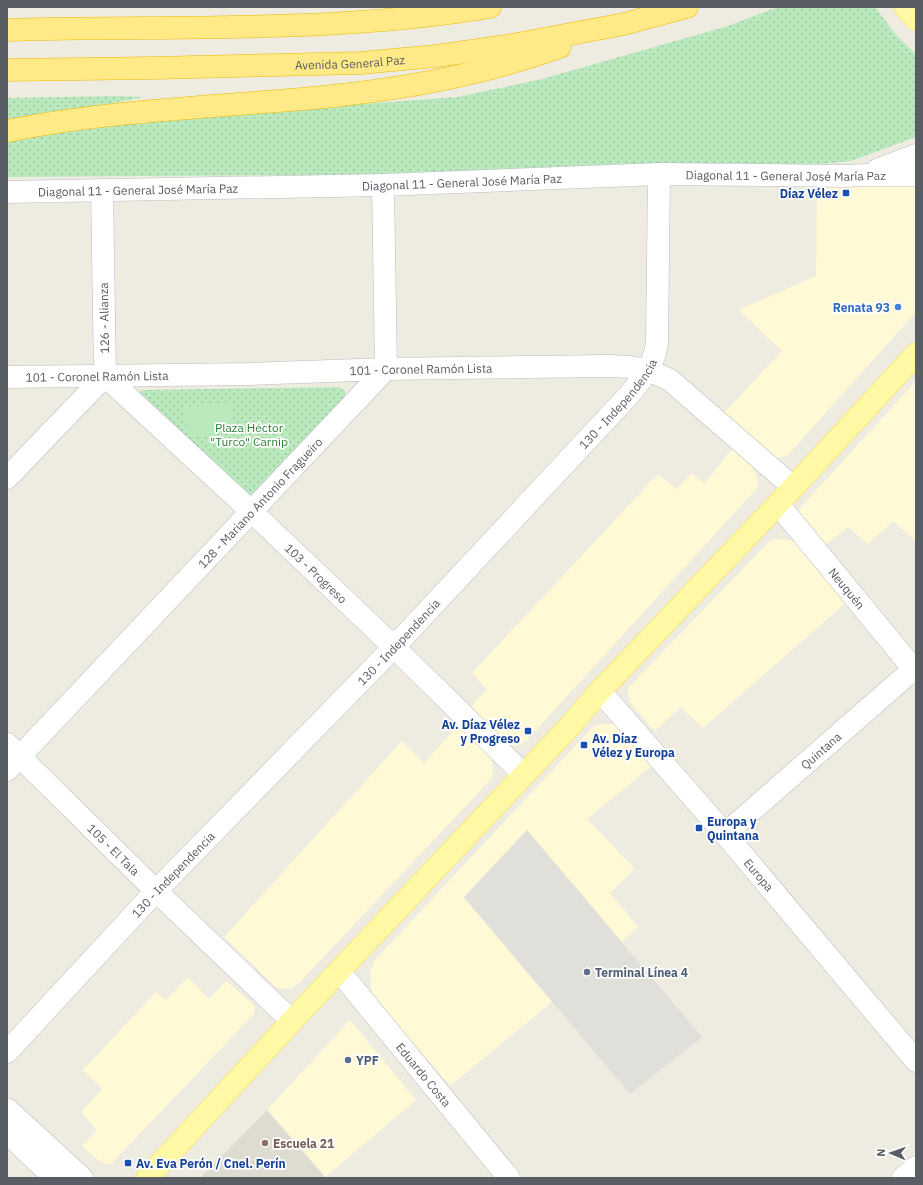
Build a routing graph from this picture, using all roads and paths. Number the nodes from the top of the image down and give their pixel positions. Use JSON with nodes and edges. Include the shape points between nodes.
{"nodes":[{"id":1,"x":490,"y":7,"type":"edge"},
{"id":2,"x":687,"y":7,"type":"edge"},
{"id":3,"x":905,"y":7,"type":"edge"},
{"id":4,"x":916,"y":19,"type":"edge"},
{"id":5,"x":624,"y":24,"type":"junction"},
{"id":6,"x":7,"y":30,"type":"edge"},
{"id":7,"x":7,"y":70,"type":"edge"},
{"id":8,"x":7,"y":131,"type":"edge"},
{"id":9,"x":916,"y":155,"type":"edge"},
{"id":10,"x":659,"y":174,"type":"junction"},
{"id":11,"x":865,"y":175,"type":"junction"},
{"id":12,"x":916,"y":175,"type":"edge"},
{"id":13,"x":383,"y":185,"type":"junction"},
{"id":14,"x":102,"y":190,"type":"junction"},
{"id":15,"x":7,"y":192,"type":"edge"},
{"id":16,"x":916,"y":354,"type":"edge"},
{"id":17,"x":386,"y":369,"type":"junction"},
{"id":18,"x":648,"y":370,"type":"junction"},
{"id":19,"x":104,"y":376,"type":"junction"},
{"id":20,"x":7,"y":377,"type":"edge"},
{"id":21,"x":7,"y":478,"type":"edge"},
{"id":22,"x":793,"y":487,"type":"junction"},
{"id":23,"x":778,"y":504,"type":"junction"},
{"id":24,"x":251,"y":511,"type":"junction"},
{"id":25,"x":394,"y":647,"type":"junction"},
{"id":26,"x":915,"y":669,"type":"edge"},
{"id":27,"x":600,"y":691,"type":"junction"},
{"id":28,"x":11,"y":757,"type":"edge"},
{"id":29,"x":524,"y":775,"type":"junction"},
{"id":30,"x":724,"y":834,"type":"junction"},
{"id":31,"x":156,"y":891,"type":"junction"},
{"id":32,"x":339,"y":970,"type":"junction"},
{"id":33,"x":292,"y":1021,"type":"junction"},
{"id":34,"x":7,"y":1052,"type":"edge"},
{"id":35,"x":916,"y":1061,"type":"edge"},
{"id":36,"x":7,"y":1108,"type":"edge"},
{"id":37,"x":7,"y":1133,"type":"edge"},
{"id":38,"x":916,"y":1167,"type":"edge"},
{"id":39,"x":55,"y":1178,"type":"edge"},
{"id":40,"x":82,"y":1178,"type":"edge"},
{"id":41,"x":147,"y":1178,"type":"edge"},
{"id":42,"x":509,"y":1178,"type":"edge"},
{"id":43,"x":903,"y":1178,"type":"edge"}],
"edges":[{"from":1,"to":6,"type":"highway","via":[[451,14],[358,22]]},
{"from":2,"to":5,"type":"highway","name":"Avenida General Paz"},
{"from":3,"to":4,"type":"main road"},
{"from":5,"to":7,"type":"highway","name":"Avenida General Paz","via":[[512,45],[361,63]]},
{"from":5,"to":8,"type":"highway","via":[[528,58],[433,82],[342,96],[113,114]]},
{"from":9,"to":11,"type":"street"},
{"from":10,"to":11,"type":"street","name":"Diagonal 11 - General José María Paz"},
{"from":10,"to":13,"type":"street","name":"Diagonal 11 - General José María Paz"},
{"from":10,"to":18,"type":"street","name":"130 - Independencia","via":[[657,344],[655,356]]},
{"from":11,"to":12,"type":"street","name":"Diagonal 11 - General José María Paz"},
{"from":13,"to":14,"type":"street","name":"Diagonal 11 - General José María Paz"},
{"from":13,"to":17,"type":"street"},
{"from":14,"to":15,"type":"street","name":"Diagonal 11 - General José María Paz"},
{"from":14,"to":19,"type":"street","name":"126 - Alianza"},
{"from":16,"to":22,"type":"main road"},
{"from":17,"to":18,"type":"street","name":"101 - Coronel Ramón Lista","via":[[608,366]]},
{"from":17,"to":19,"type":"street","name":"101 - Coronel Ramón Lista"},
{"from":17,"to":24,"type":"street","name":"128 - Mariano Antonio Fragueiro"},
{"from":18,"to":22,"type":"street","name":"101 - Coronel Ramón Lista","via":[[670,380]]},
{"from":18,"to":25,"type":"street","name":"130 - Independencia","via":[[629,395]]},
{"from":19,"to":20,"type":"street","name":"101 - Coronel Ramón Lista"},
{"from":19,"to":21,"type":"street"},
{"from":19,"to":24,"type":"street","name":"103 - Progreso"},
{"from":22,"to":23,"type":"main road"},
{"from":23,"to":26,"type":"street","name":"Neuquén"},
{"from":23,"to":27,"type":"main road"},
{"from":24,"to":25,"type":"street","name":"103 - Progreso"},
{"from":24,"to":28,"type":"street","name":"128 - Mariano Antonio Fragueiro"},
{"from":25,"to":29,"type":"street","name":"103 - Progreso"},
{"from":25,"to":31,"type":"street","name":"130 - Independencia"},
{"from":26,"to":30,"type":"street","name":"Quintana"},
{"from":27,"to":29,"type":"main road"},
{"from":27,"to":30,"type":"street","name":"Europa"},
{"from":28,"to":31,"type":"street","name":"105 - El Tala"},
{"from":29,"to":32,"type":"main road"},
{"from":30,"to":35,"type":"street","name":"Europa"},
{"from":31,"to":33,"type":"street","name":"105 - El Tala"},
{"from":31,"to":34,"type":"street","name":"130 - Independencia"},
{"from":32,"to":33,"type":"main road"},
{"from":32,"to":42,"type":"street","name":"Eduardo Costa"},
{"from":33,"to":41,"type":"main road"},
{"from":36,"to":40,"type":"street"},
{"from":37,"to":39,"type":"street"},
{"from":38,"to":43,"type":"street"}]}
